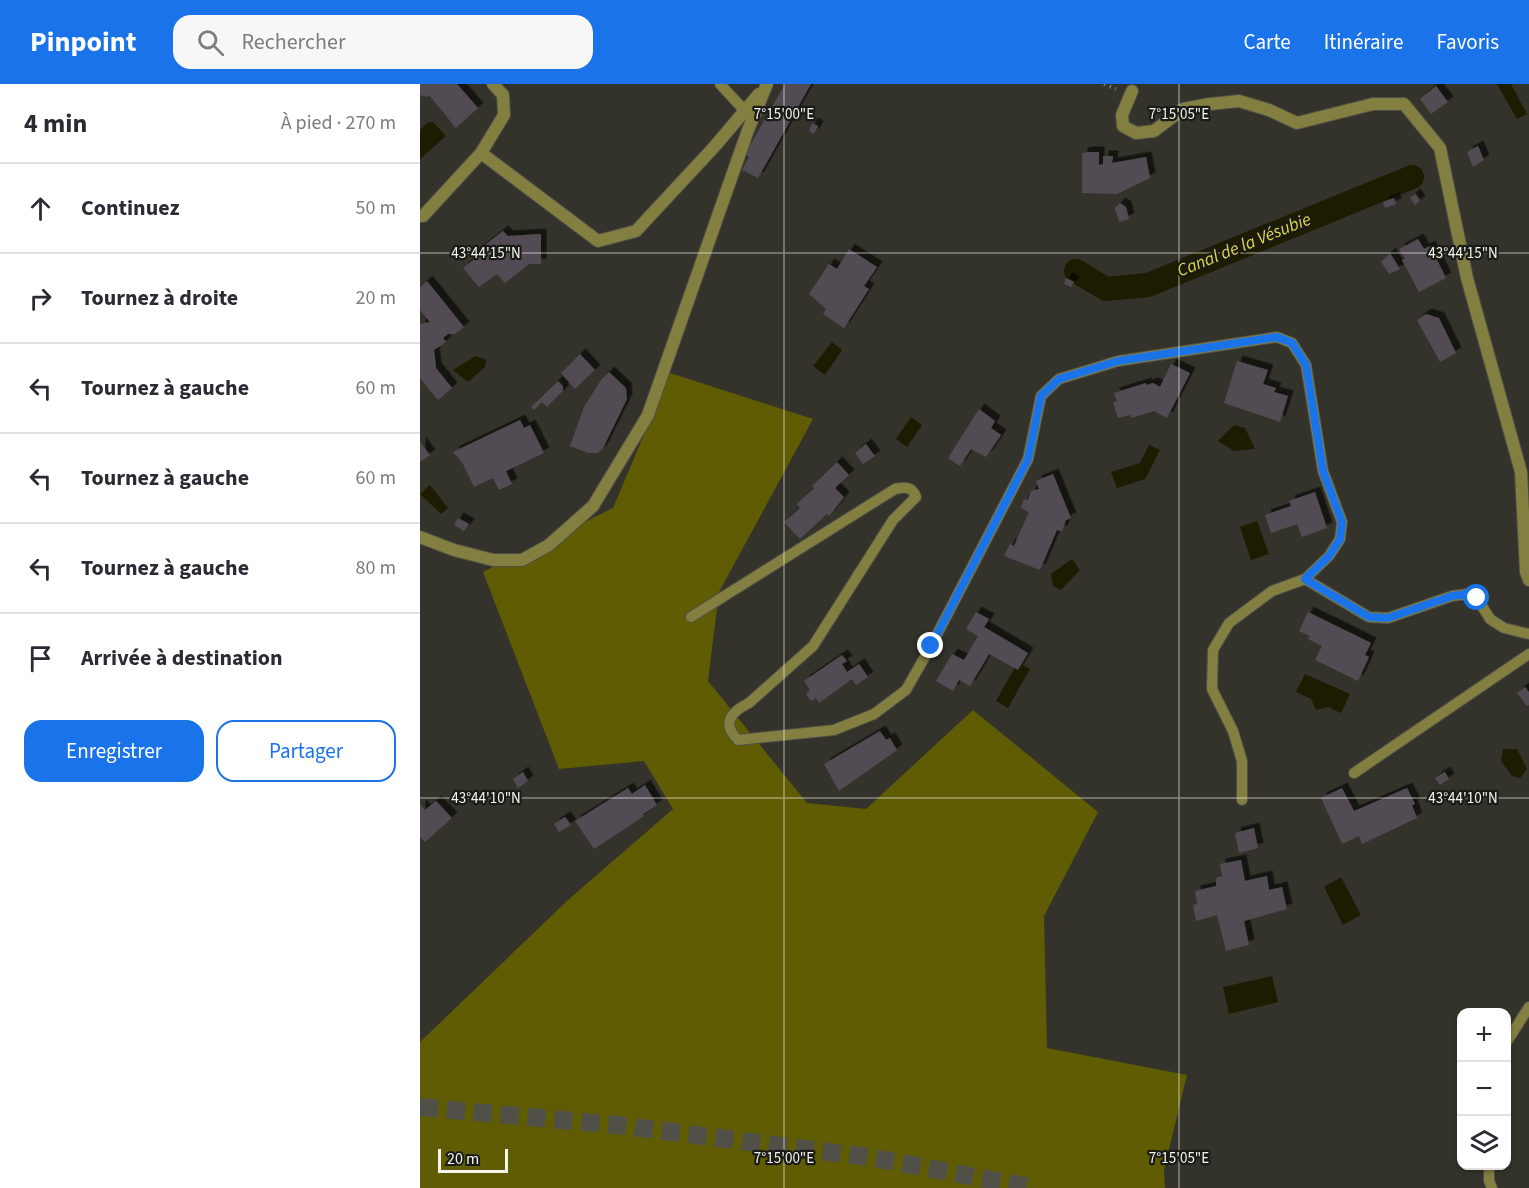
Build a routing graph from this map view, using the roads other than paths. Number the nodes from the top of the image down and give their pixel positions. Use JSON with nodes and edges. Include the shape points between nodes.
{"nodes":[{"id":1,"x":493,"y":84,"type":"edge"},
{"id":2,"x":720,"y":84,"type":"edge"},
{"id":3,"x":767,"y":84,"type":"edge"},
{"id":4,"x":1132,"y":91,"type":"dead end"},
{"id":5,"x":745,"y":111,"type":"junction"},
{"id":6,"x":481,"y":153,"type":"junction"},
{"id":7,"x":420,"y":216,"type":"edge"},
{"id":8,"x":420,"y":537,"type":"edge"},
{"id":9,"x":1305,"y":579,"type":"junction"},
{"id":10,"x":1529,"y":580,"type":"edge"},
{"id":11,"x":691,"y":617,"type":"dead end"},
{"id":12,"x":1529,"y":634,"type":"edge"},
{"id":13,"x":1529,"y":654,"type":"edge"},
{"id":14,"x":1354,"y":773,"type":"dead end"},
{"id":15,"x":1242,"y":800,"type":"dead end"},
{"id":16,"x":1529,"y":1007,"type":"edge"},
{"id":17,"x":1511,"y":1035,"type":"edge"},
{"id":18,"x":1489,"y":1170,"type":"edge"},
{"id":19,"x":1492,"y":1188,"type":"edge"}],
"edges":[{"from":1,"to":6,"type":"street","via":[[503,96],[504,115]]},
{"from":2,"to":5,"type":"lane"},
{"from":3,"to":5,"type":"street"},
{"from":3,"to":8,"type":"street","via":[[648,415],[593,506],[549,545],[522,560],[493,560]]},
{"from":4,"to":10,"type":"street","via":[[1122,115],[1123,126],[1137,133],[1154,131],[1183,109],[1210,104],[1239,101],[1297,123],[1373,104],[1404,104],[1440,148],[1467,278],[1521,472]]},
{"from":5,"to":6,"type":"street","via":[[636,231],[598,242]]},
{"from":6,"to":7,"type":"street"},
{"from":9,"to":11,"type":"lane","via":[[1329,556],[1340,539],[1342,522],[1323,471],[1306,365],[1292,343],[1277,337],[1118,361],[1059,379],[1041,396],[1028,459],[931,646],[906,690],[874,714],[834,730],[738,740],[729,724],[738,708],[749,703],[813,646],[894,520],[916,496],[909,488],[895,489]]},
{"from":9,"to":12,"type":"lane","via":[[1369,617],[1388,618],[1468,594],[1477,598],[1490,619],[1504,628]]},
{"from":9,"to":15,"type":"lane","via":[[1272,591],[1229,623],[1213,650],[1212,689],[1233,731],[1242,761]]},
{"from":13,"to":14,"type":"lane"},
{"from":16,"to":17,"type":"lane"},
{"from":18,"to":19,"type":"lane"}]}
